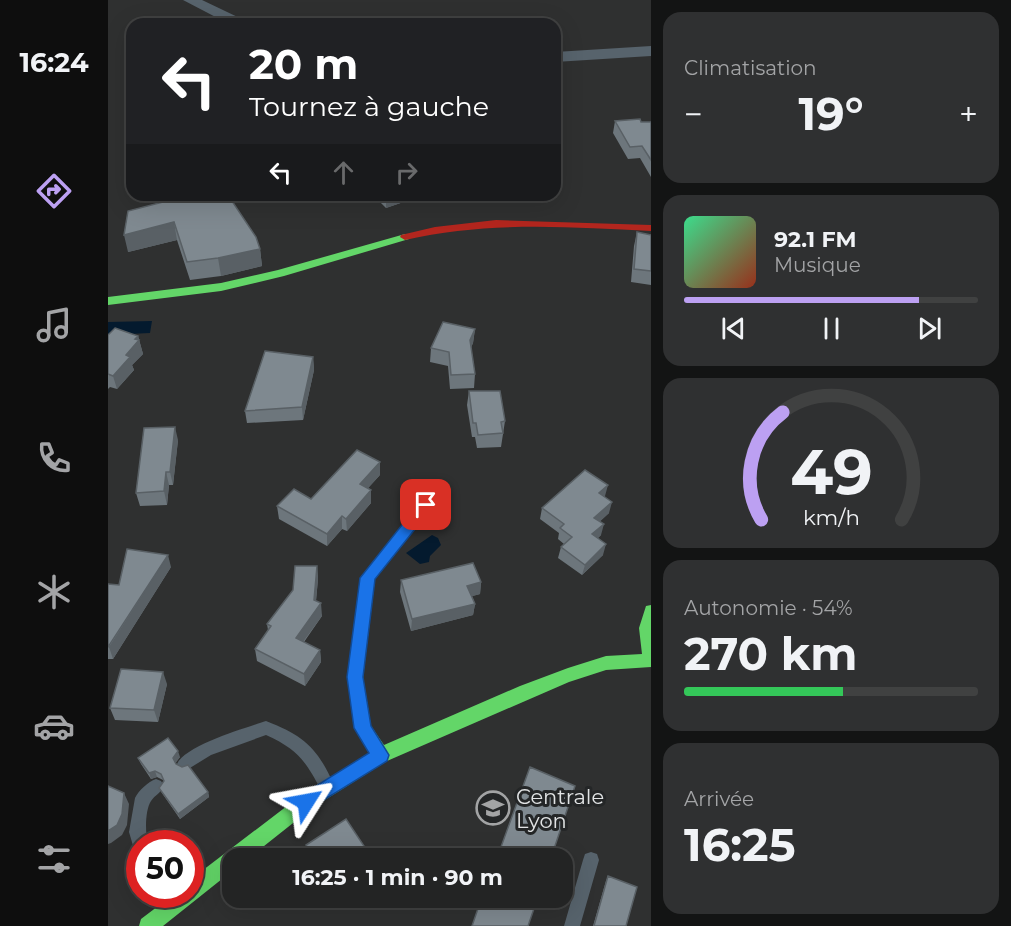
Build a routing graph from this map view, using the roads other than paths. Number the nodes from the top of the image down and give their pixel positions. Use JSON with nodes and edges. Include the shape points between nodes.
{"nodes":[{"id":1,"x":190,"y":0,"type":"edge"},
{"id":2,"x":228,"y":18,"type":"edge"},
{"id":3,"x":651,"y":51,"type":"edge"},
{"id":4,"x":561,"y":57,"type":"edge"},
{"id":5,"x":651,"y":228,"type":"edge"},
{"id":6,"x":108,"y":302,"type":"edge"},
{"id":7,"x":426,"y":505,"type":"dead end"},
{"id":8,"x":651,"y":611,"type":"edge"},
{"id":9,"x":651,"y":660,"type":"edge"},
{"id":10,"x":381,"y":755,"type":"junction"},
{"id":11,"x":185,"y":764,"type":"edge"},
{"id":12,"x":156,"y":786,"type":"dead end"},
{"id":13,"x":327,"y":788,"type":"junction"},
{"id":14,"x":137,"y":830,"type":"edge"},
{"id":15,"x":248,"y":848,"type":"edge"},
{"id":16,"x":591,"y":860,"type":"dead end"},
{"id":17,"x":222,"y":868,"type":"edge"},
{"id":18,"x":204,"y":882,"type":"edge"},
{"id":19,"x":161,"y":908,"type":"edge"},
{"id":20,"x":148,"y":926,"type":"edge"},
{"id":21,"x":572,"y":926,"type":"edge"}],
"edges":[{"from":1,"to":2,"type":"street"},
{"from":3,"to":4,"type":"street"},
{"from":5,"to":6,"type":"street","via":[[519,223],[435,228],[221,287]]},
{"from":7,"to":10,"type":"street","via":[[368,578],[355,677],[363,728]]},
{"from":8,"to":9,"type":"street","via":[[647,616]]},
{"from":9,"to":10,"type":"street","via":[[606,663],[568,675]]},
{"from":10,"to":13,"type":"street"},
{"from":11,"to":13,"type":"lane","via":[[206,750],[266,728],[298,741],[310,754]]},
{"from":12,"to":14,"type":"lane","via":[[143,798]]},
{"from":13,"to":15,"type":"street"},
{"from":16,"to":21,"type":"lane"},
{"from":17,"to":18,"type":"street"},
{"from":19,"to":20,"type":"street"}]}
